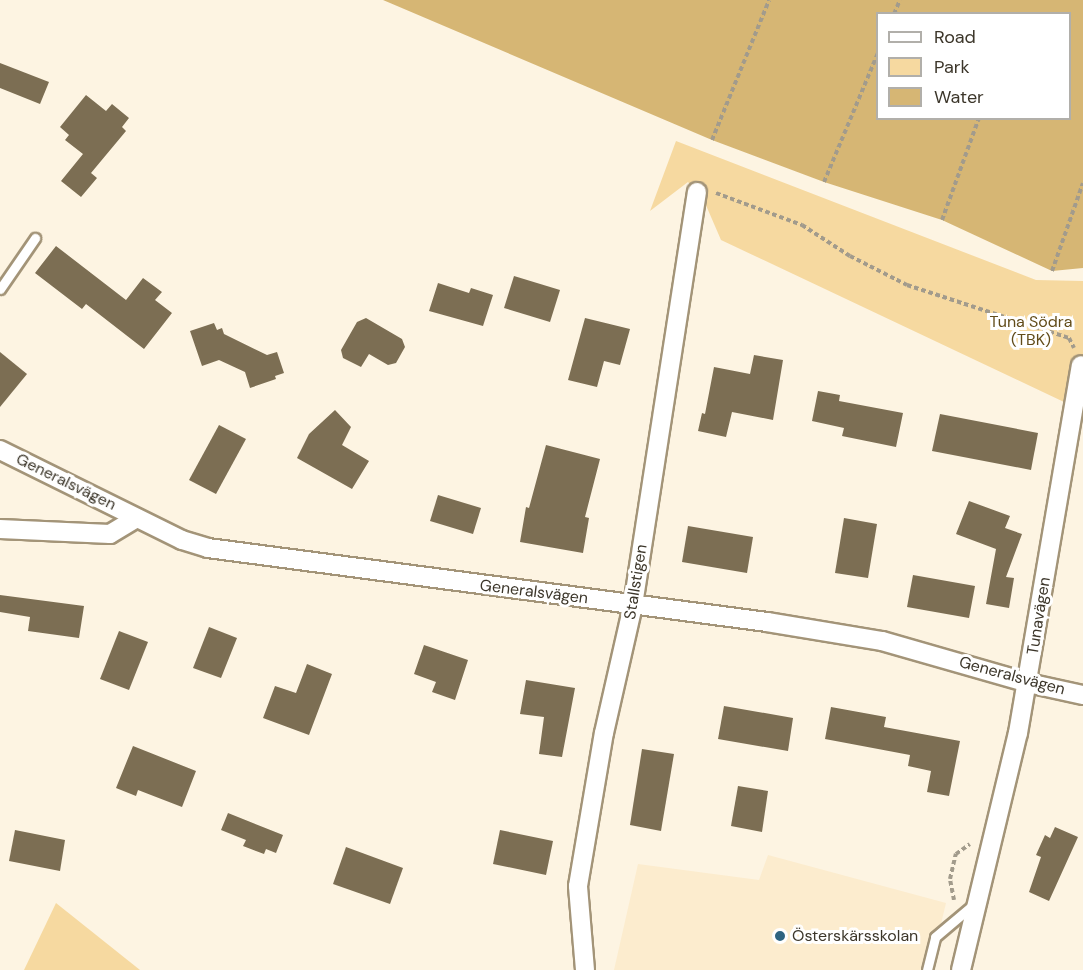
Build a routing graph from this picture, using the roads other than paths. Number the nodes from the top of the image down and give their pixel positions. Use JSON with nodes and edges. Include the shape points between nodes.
{"nodes":[{"id":1,"x":697,"y":192,"type":"road end"},
{"id":2,"x":35,"y":238,"type":"dead end"},
{"id":3,"x":0,"y":289,"type":"edge"},
{"id":4,"x":1081,"y":365,"type":"road end"},
{"id":5,"x":0,"y":450,"type":"edge"},
{"id":6,"x":137,"y":518,"type":"junction"},
{"id":7,"x":0,"y":529,"type":"edge"},
{"id":8,"x":633,"y":605,"type":"junction"},
{"id":9,"x":1028,"y":683,"type":"junction"},
{"id":10,"x":1083,"y":695,"type":"edge"},
{"id":11,"x":978,"y":900,"type":"junction"},
{"id":12,"x":585,"y":970,"type":"edge"},
{"id":13,"x":927,"y":970,"type":"edge"},
{"id":14,"x":962,"y":970,"type":"edge"}],
"edges":[{"from":1,"to":8,"type":"street","name":"Stallstigen"},
{"from":2,"to":3,"type":"lane"},
{"from":4,"to":9,"type":"street","name":"Tunavägen"},
{"from":5,"to":6,"type":"street","name":"Generalsvägen"},
{"from":6,"to":7,"type":"street","via":[[110,534]]},
{"from":6,"to":8,"type":"street","name":"Generalsvägen","via":[[208,548]]},
{"from":8,"to":9,"type":"street","name":"Generalsvägen","via":[[882,641]]},
{"from":8,"to":12,"type":"street","name":"Stallstigen","via":[[604,733],[578,886]]},
{"from":9,"to":10,"type":"street","name":"Generalsvägen"},
{"from":9,"to":11,"type":"street","name":"Tunavägen"},
{"from":11,"to":13,"type":"lane","via":[[935,937]]},
{"from":11,"to":14,"type":"street","name":"Tunavägen"}]}
